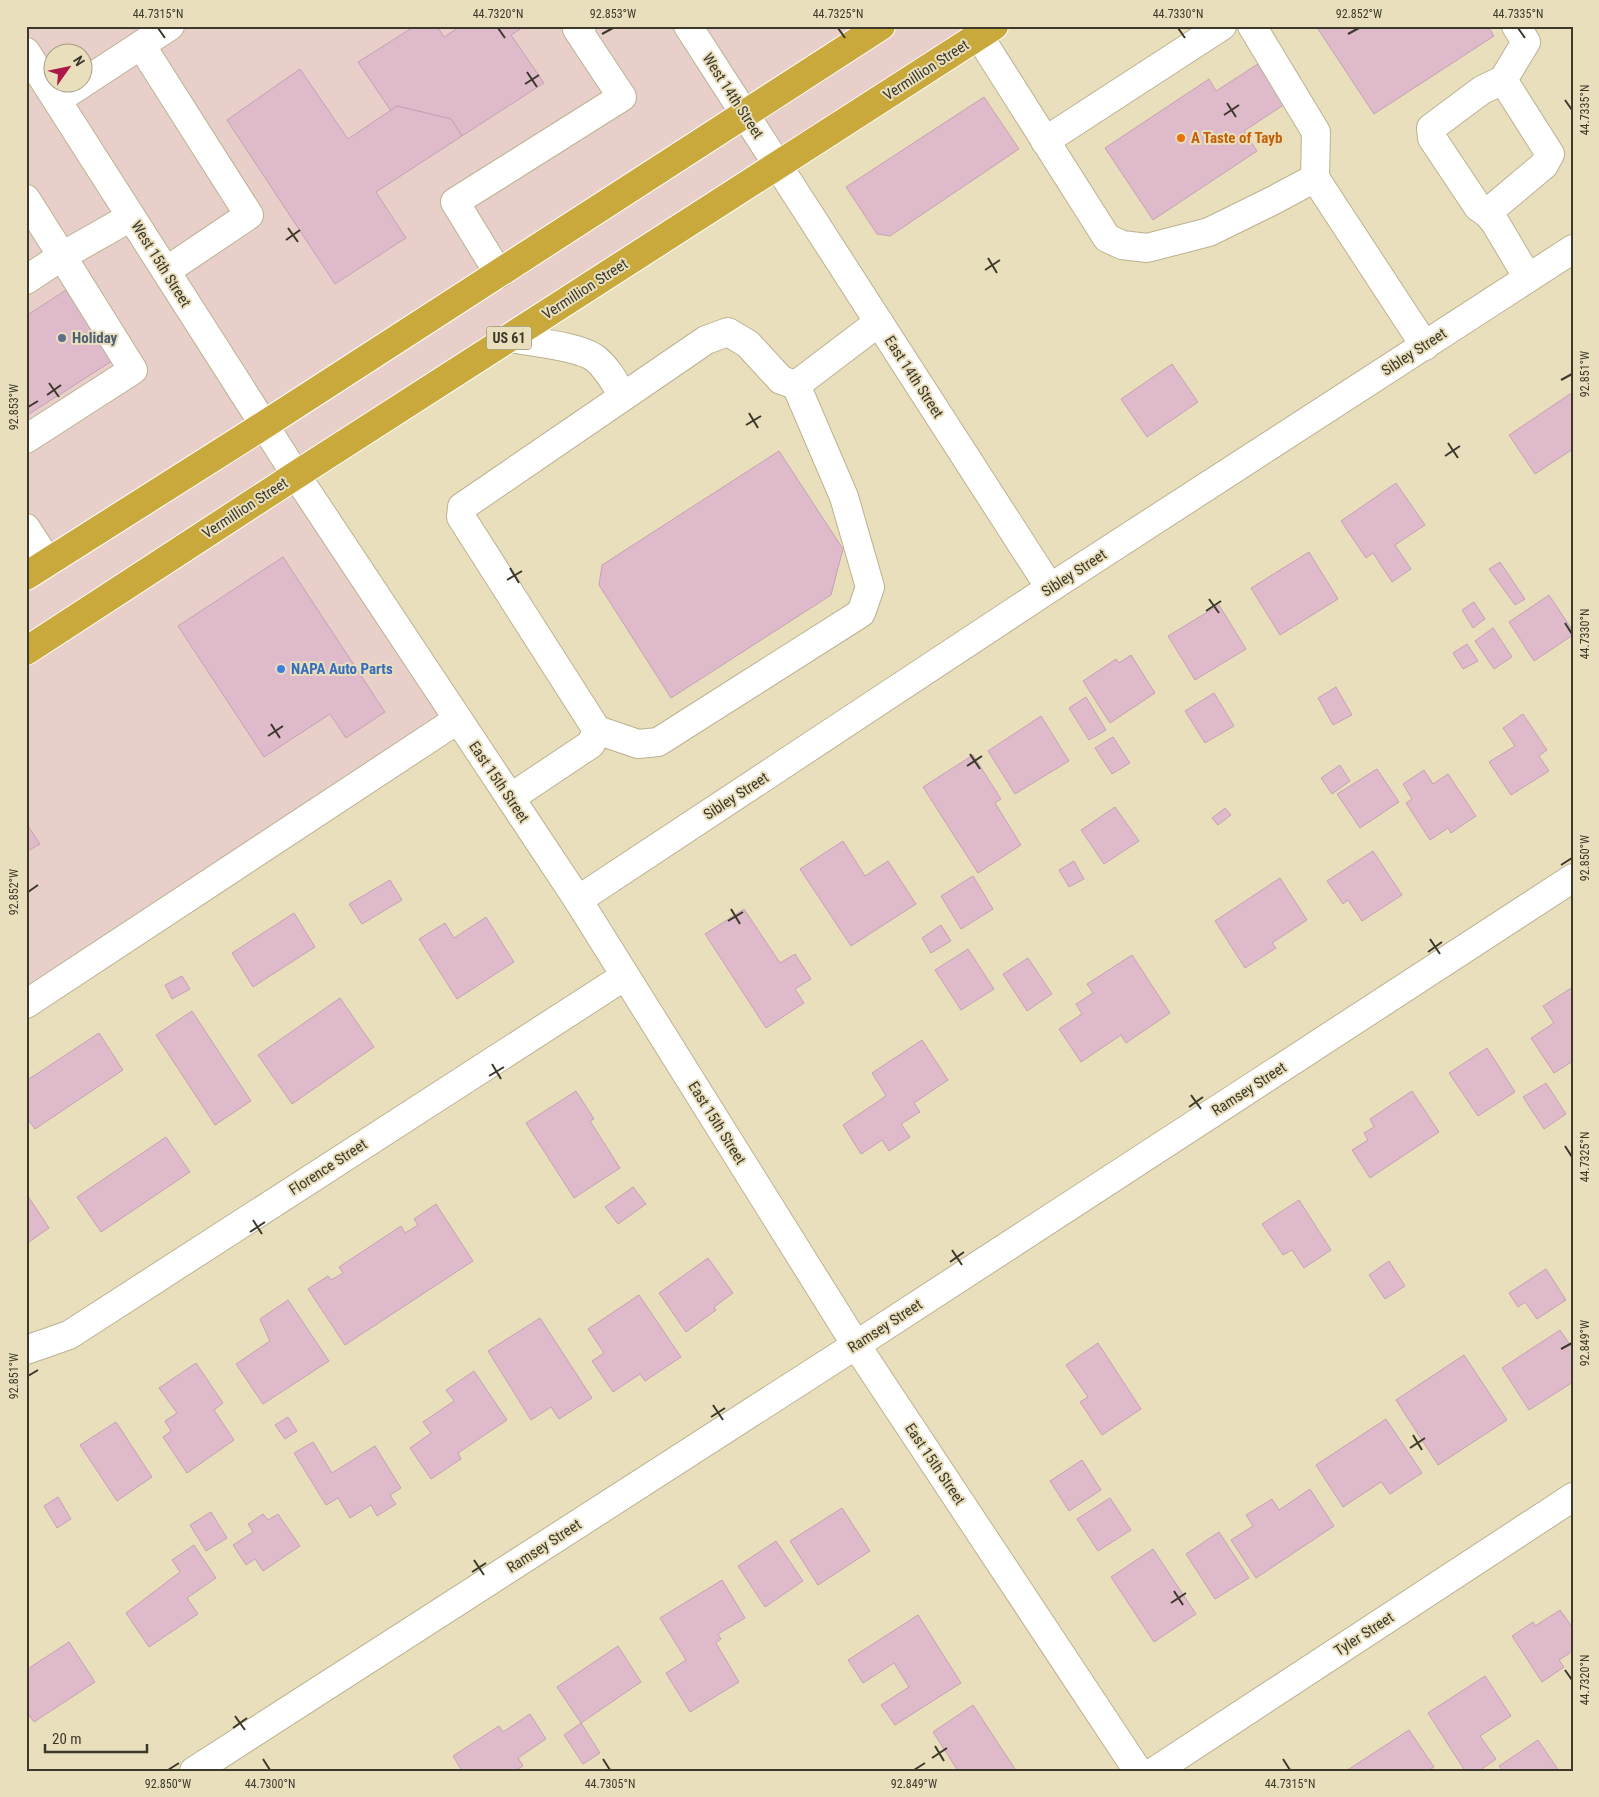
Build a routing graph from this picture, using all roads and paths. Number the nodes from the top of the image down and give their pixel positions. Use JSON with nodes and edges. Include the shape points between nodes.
{"nodes":[{"id":1,"x":170,"y":26,"type":"edge"},
{"id":2,"x":582,"y":26,"type":"edge"},
{"id":3,"x":688,"y":26,"type":"edge"},
{"id":4,"x":881,"y":26,"type":"edge"},
{"id":5,"x":1222,"y":26,"type":"edge"},
{"id":6,"x":1252,"y":26,"type":"edge"},
{"id":7,"x":1516,"y":26,"type":"edge"},
{"id":8,"x":986,"y":31,"type":"edge"},
{"id":9,"x":141,"y":45,"type":"junction"},
{"id":10,"x":26,"y":52,"type":"edge"},
{"id":11,"x":1503,"y":80,"type":"junction"},
{"id":12,"x":57,"y":100,"type":"junction"},
{"id":13,"x":746,"y":115,"type":"junction"},
{"id":14,"x":1046,"y":141,"type":"junction"},
{"id":15,"x":778,"y":165,"type":"junction"},
{"id":16,"x":1314,"y":178,"type":"junction"},
{"id":17,"x":26,"y":199,"type":"edge"},
{"id":18,"x":1487,"y":214,"type":"junction"},
{"id":19,"x":132,"y":217,"type":"junction"},
{"id":20,"x":1573,"y":249,"type":"edge"},
{"id":21,"x":62,"y":256,"type":"junction"},
{"id":22,"x":166,"y":271,"type":"junction"},
{"id":23,"x":499,"y":274,"type":"junction"},
{"id":24,"x":1528,"y":278,"type":"junction"},
{"id":25,"x":26,"y":280,"type":"edge"},
{"id":26,"x":879,"y":322,"type":"junction"},
{"id":27,"x":509,"y":338,"type":"junction"},
{"id":28,"x":1425,"y":346,"type":"junction"},
{"id":29,"x":796,"y":385,"type":"junction"},
{"id":30,"x":623,"y":396,"type":"junction"},
{"id":31,"x":264,"y":425,"type":"junction"},
{"id":32,"x":26,"y":439,"type":"edge"},
{"id":33,"x":296,"y":475,"type":"junction"},
{"id":34,"x":26,"y":528,"type":"edge"},
{"id":35,"x":37,"y":569,"type":"edge"},
{"id":36,"x":1050,"y":588,"type":"junction"},
{"id":37,"x":26,"y":651,"type":"edge"},
{"id":38,"x":457,"y":720,"type":"junction"},
{"id":39,"x":597,"y":730,"type":"junction"},
{"id":40,"x":510,"y":798,"type":"junction"},
{"id":41,"x":1573,"y":878,"type":"edge"},
{"id":42,"x":578,"y":900,"type":"junction"},
{"id":43,"x":625,"y":976,"type":"junction"},
{"id":44,"x":26,"y":1004,"type":"edge"},
{"id":45,"x":856,"y":1345,"type":"junction"},
{"id":46,"x":26,"y":1350,"type":"edge"},
{"id":47,"x":1573,"y":1497,"type":"edge"},
{"id":48,"x":194,"y":1771,"type":"edge"},
{"id":49,"x":1138,"y":1771,"type":"edge"},
{"id":50,"x":1155,"y":1771,"type":"edge"}],
"edges":[{"from":1,"to":9,"type":"street"},
{"from":2,"to":23,"type":"street","via":[[577,29],[622,97],[455,202]]},
{"from":3,"to":13,"type":"street","name":"West 14th Street"},
{"from":4,"to":13,"type":"highway"},
{"from":5,"to":14,"type":"street"},
{"from":6,"to":16,"type":"street","via":[[1316,132]]},
{"from":7,"to":11,"type":"street","via":[[1526,42]]},
{"from":8,"to":14,"type":"street"},
{"from":8,"to":15,"type":"highway","name":"Vermillion Street","number":"US 61"},
{"from":9,"to":12,"type":"street"},
{"from":9,"to":22,"type":"street","via":[[250,215]]},
{"from":10,"to":12,"type":"street","name":"West 15th Street"},
{"from":11,"to":18,"type":"street","via":[[1550,154],[1544,165]]},
{"from":11,"to":18,"type":"street","via":[[1482,90],[1431,128],[1432,138],[1478,207]]},
{"from":12,"to":19,"type":"street","name":"West 15th Street"},
{"from":13,"to":15,"type":"street","name":"West 14th Street"},
{"from":13,"to":23,"type":"highway"},
{"from":14,"to":16,"type":"street","via":[[1107,238],[1122,245],[1147,248],[1209,232]]},
{"from":15,"to":26,"type":"street","name":"East 14th Street"},
{"from":15,"to":27,"type":"highway","name":"Vermillion Street","number":"US 61"},
{"from":16,"to":28,"type":"street"},
{"from":17,"to":21,"type":"street"},
{"from":18,"to":24,"type":"street"},
{"from":19,"to":21,"type":"street"},
{"from":19,"to":22,"type":"street","name":"West 15th Street"},
{"from":20,"to":24,"type":"street","name":"Sibley Street"},
{"from":21,"to":25,"type":"street"},
{"from":21,"to":32,"type":"street","via":[[133,370]]},
{"from":22,"to":31,"type":"street","name":"West 15th Street"},
{"from":23,"to":31,"type":"highway"},
{"from":24,"to":28,"type":"street","name":"Sibley Street"},
{"from":26,"to":29,"type":"street"},
{"from":26,"to":36,"type":"street","name":"East 14th Street"},
{"from":27,"to":30,"type":"street","via":[[574,350],[595,358],[610,374]]},
{"from":27,"to":33,"type":"highway","name":"Vermillion Street","number":"US 61"},
{"from":28,"to":36,"type":"street","name":"Sibley Street"},
{"from":29,"to":30,"type":"street","via":[[781,380],[748,344],[728,332],[706,340]]},
{"from":29,"to":39,"type":"street","via":[[844,497],[870,588],[860,612],[658,742],[638,744]]},
{"from":30,"to":39,"type":"street","via":[[462,506],[461,517]]},
{"from":31,"to":33,"type":"street","name":"West 15th Street"},
{"from":31,"to":35,"type":"highway"},
{"from":33,"to":37,"type":"highway","name":"Vermillion Street","number":"US 61"},
{"from":33,"to":38,"type":"street","name":"East 15th Street"},
{"from":34,"to":35,"type":"street"},
{"from":36,"to":42,"type":"street","name":"Sibley Street"},
{"from":38,"to":40,"type":"street","name":"East 15th Street"},
{"from":38,"to":44,"type":"street"},
{"from":39,"to":40,"type":"street","via":[[591,744]]},
{"from":40,"to":42,"type":"street","name":"East 15th Street"},
{"from":41,"to":45,"type":"street","name":"Ramsey Street"},
{"from":42,"to":43,"type":"street","name":"East 15th Street"},
{"from":43,"to":45,"type":"street","name":"East 15th Street"},
{"from":43,"to":46,"type":"street","name":"Florence Street","via":[[69,1335]]},
{"from":45,"to":48,"type":"street","name":"Ramsey Street"},
{"from":45,"to":49,"type":"street","name":"East 15th Street"},
{"from":47,"to":50,"type":"street","name":"Tyler Street"}]}
